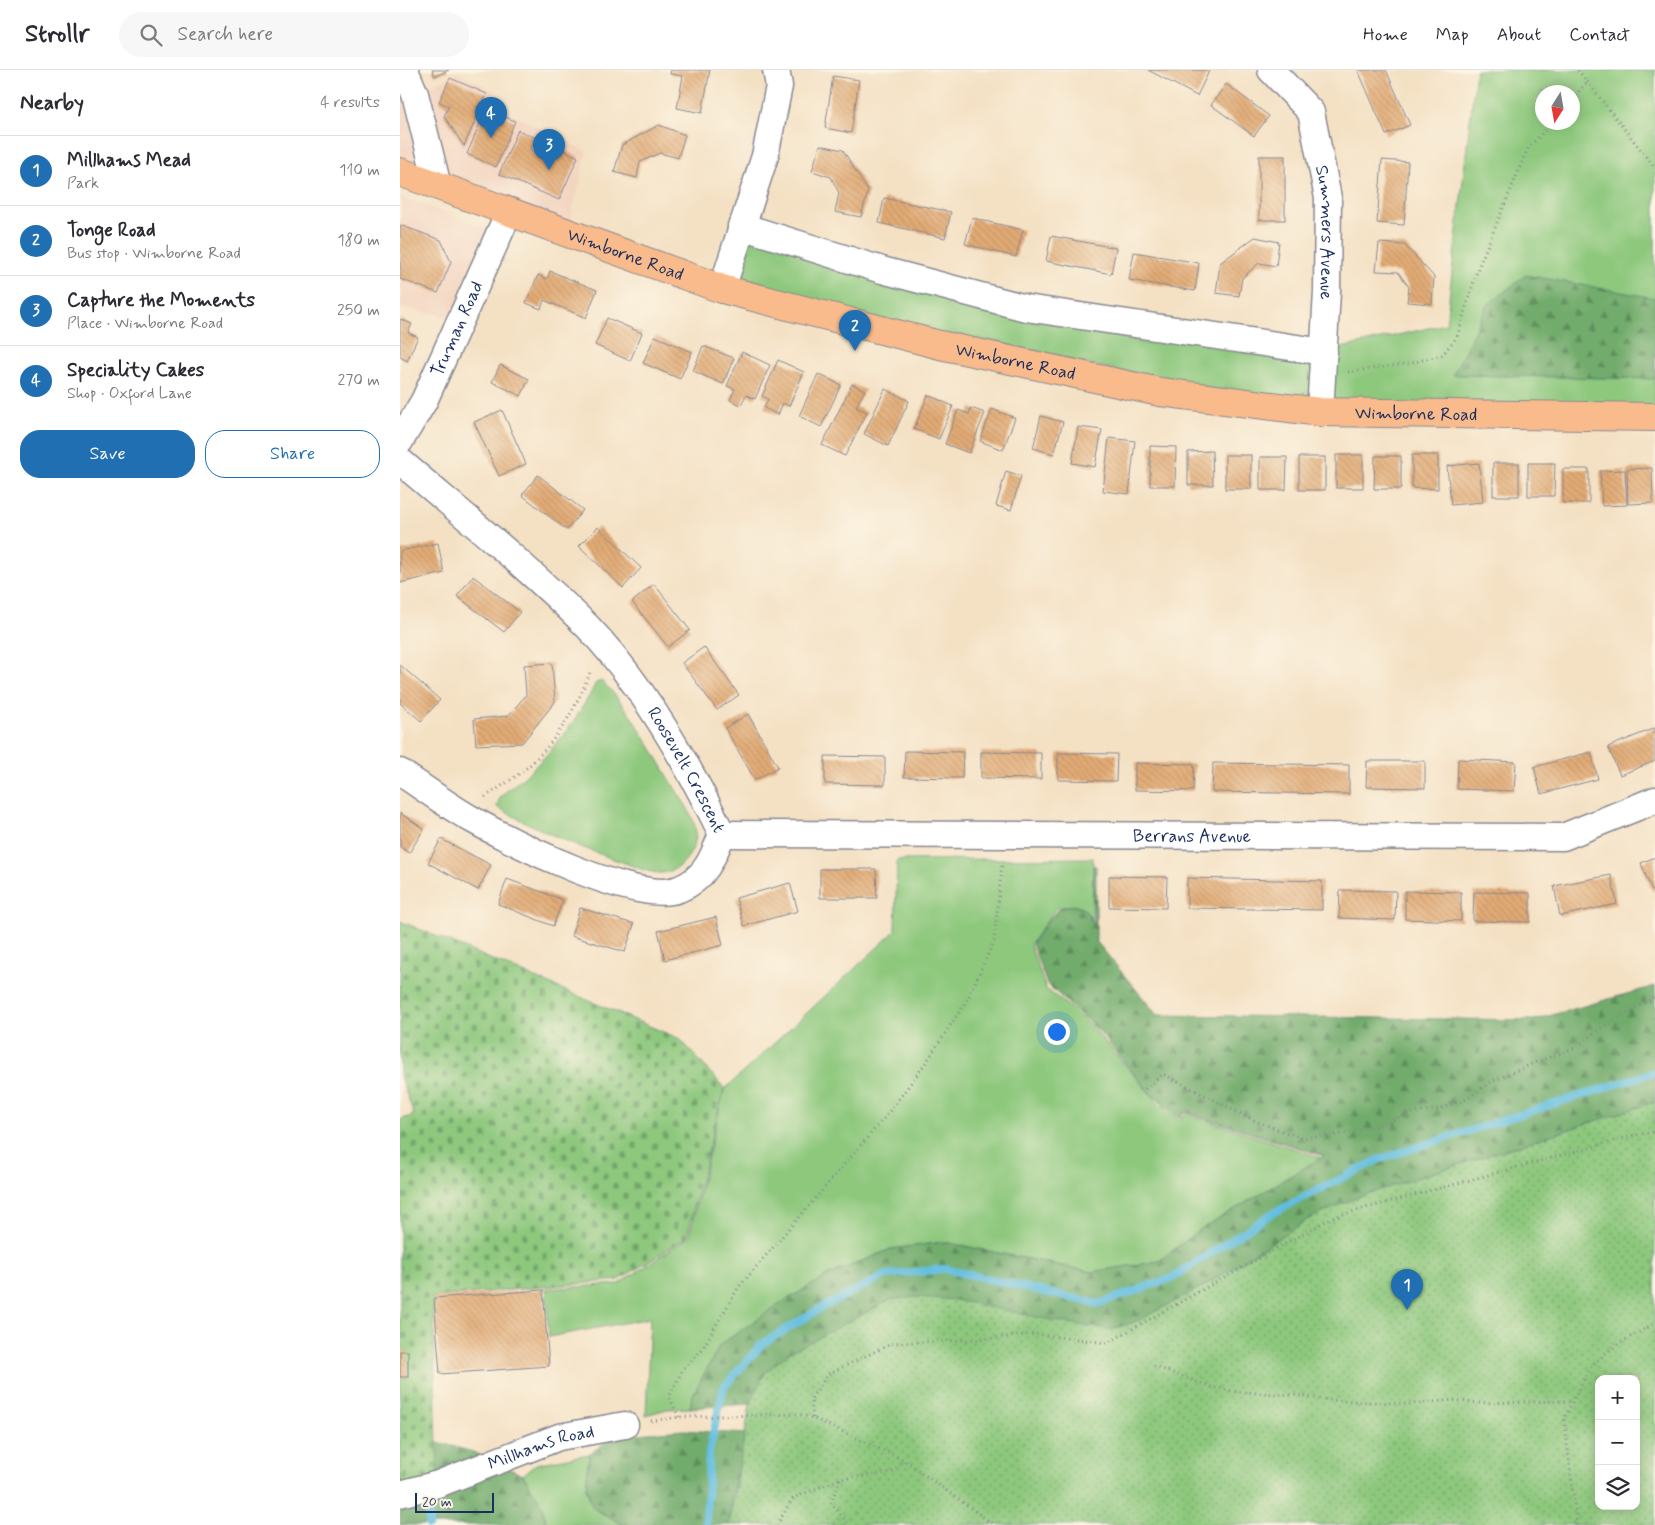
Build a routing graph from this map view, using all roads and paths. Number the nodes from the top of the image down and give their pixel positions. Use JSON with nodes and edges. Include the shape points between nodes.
{"nodes":[{"id":1,"x":405,"y":70,"type":"edge"},
{"id":2,"x":776,"y":70,"type":"edge"},
{"id":3,"x":1271,"y":70,"type":"edge"},
{"id":4,"x":1578,"y":70,"type":"edge"},
{"id":5,"x":1586,"y":83,"type":"junction"},
{"id":6,"x":1580,"y":90,"type":"edge"},
{"id":7,"x":1545,"y":130,"type":"edge"},
{"id":8,"x":1655,"y":168,"type":"edge"},
{"id":9,"x":400,"y":172,"type":"edge"},
{"id":10,"x":438,"y":186,"type":"junction"},
{"id":11,"x":509,"y":212,"type":"junction"},
{"id":12,"x":741,"y":226,"type":"junction"},
{"id":13,"x":722,"y":289,"type":"junction"},
{"id":14,"x":1323,"y":364,"type":"junction"},
{"id":15,"x":1320,"y":412,"type":"junction"},
{"id":16,"x":1655,"y":417,"type":"edge"},
{"id":17,"x":400,"y":441,"type":"edge"},
{"id":18,"x":400,"y":461,"type":"edge"},
{"id":19,"x":601,"y":644,"type":"junction"},
{"id":20,"x":400,"y":772,"type":"edge"},
{"id":21,"x":1655,"y":800,"type":"edge"},
{"id":22,"x":462,"y":813,"type":"junction"},
{"id":23,"x":722,"y":834,"type":"junction"},
{"id":24,"x":1002,"y":864,"type":"dead end"},
{"id":25,"x":1655,"y":997,"type":"edge"},
{"id":26,"x":1144,"y":1089,"type":"dead end"},
{"id":27,"x":1655,"y":1132,"type":"edge"},
{"id":28,"x":1655,"y":1323,"type":"edge"},
{"id":29,"x":1154,"y":1366,"type":"dead end"},
{"id":30,"x":1571,"y":1401,"type":"junction"},
{"id":31,"x":679,"y":1417,"type":"junction"},
{"id":32,"x":813,"y":1418,"type":"junction"},
{"id":33,"x":625,"y":1425,"type":"joint"},
{"id":34,"x":904,"y":1460,"type":"junction"},
{"id":35,"x":840,"y":1479,"type":"junction"},
{"id":36,"x":400,"y":1494,"type":"edge"},
{"id":37,"x":777,"y":1525,"type":"edge"},
{"id":38,"x":849,"y":1525,"type":"edge"},
{"id":39,"x":994,"y":1525,"type":"edge"},
{"id":40,"x":1577,"y":1525,"type":"edge"}],
"edges":[{"from":1,"to":10,"type":"street","via":[[415,94]]},
{"from":2,"to":12,"type":"street","via":[[779,86],[765,156]]},
{"from":3,"to":14,"type":"street","name":"Summers Avenue","via":[[1311,112],[1328,198]]},
{"from":4,"to":5,"type":"path"},
{"from":5,"to":6,"type":"path"},
{"from":5,"to":8,"type":"path","via":[[1607,104]]},
{"from":7,"to":14,"type":"path","via":[[1528,148],[1477,271],[1458,337],[1442,354],[1407,364]]},
{"from":9,"to":10,"type":"main road","name":"Wimborne Road"},
{"from":10,"to":11,"type":"main road","name":"Wimborne Road"},
{"from":11,"to":13,"type":"main road","name":"Wimborne Road"},
{"from":11,"to":17,"type":"street","name":"Truman Road","via":[[428,392]]},
{"from":12,"to":13,"type":"street"},
{"from":12,"to":14,"type":"street","via":[[882,270],[1026,308]]},
{"from":13,"to":15,"type":"main road","name":"Wimborne Road","via":[[940,345],[1160,392]]},
{"from":14,"to":15,"type":"street","name":"Summers Avenue"},
{"from":15,"to":16,"type":"main road","name":"Wimborne Road"},
{"from":18,"to":19,"type":"street","name":"Roosevelt Crescent","via":[[525,568]]},
{"from":19,"to":22,"type":"path","via":[[584,689],[568,718],[537,758]]},
{"from":19,"to":23,"type":"street","name":"Roosevelt Crescent","via":[[669,734]]},
{"from":20,"to":22,"type":"street","name":"Roosevelt Crescent"},
{"from":21,"to":23,"type":"street","name":"Berrans Avenue","via":[[1563,837]]},
{"from":22,"to":23,"type":"street","name":"Roosevelt Crescent","via":[[519,844],[578,870],[650,891],[679,889],[703,874],[712,861]]},
{"from":24,"to":31,"type":"path","via":[[994,941],[967,1000],[886,1116],[738,1288],[701,1351],[683,1369],[669,1397]]},
{"from":25,"to":26,"type":"path","via":[[1602,1027],[1575,1048],[1493,1081],[1466,1099],[1348,1133],[1302,1138],[1255,1121],[1163,1074]]},
{"from":27,"to":32,"type":"path","via":[[1333,1217],[1107,1343],[1036,1334],[893,1343],[828,1374],[811,1399]]},
{"from":28,"to":30,"type":"path","via":[[1616,1345],[1591,1366]]},
{"from":29,"to":30,"type":"path","via":[[1211,1387],[1328,1400],[1410,1404],[1454,1400],[1478,1403]]},
{"from":30,"to":40,"type":"path","via":[[1564,1418]]},
{"from":31,"to":32,"type":"path","via":[[798,1414]]},
{"from":31,"to":33,"type":"path"},
{"from":32,"to":34,"type":"path"},
{"from":33,"to":36,"type":"street","name":"Millhams Road","via":[[559,1437],[438,1484]]},
{"from":34,"to":35,"type":"path","via":[[893,1472]]},
{"from":34,"to":39,"type":"path"},
{"from":35,"to":37,"type":"path","via":[[793,1498]]},
{"from":35,"to":38,"type":"path","via":[[831,1503]]}]}
